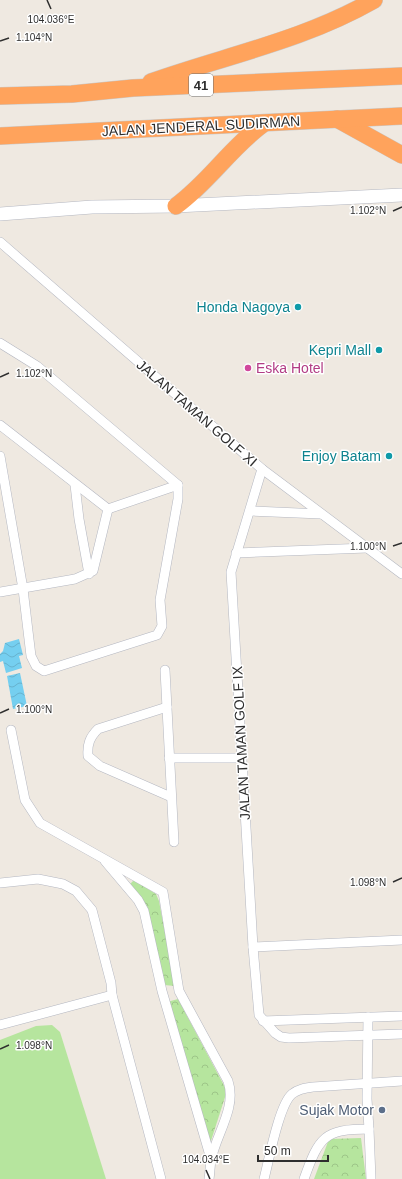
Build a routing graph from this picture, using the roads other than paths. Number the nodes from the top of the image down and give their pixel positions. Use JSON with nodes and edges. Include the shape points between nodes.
{"nodes":[{"id":1,"x":374,"y":0,"type":"edge"},
{"id":2,"x":402,"y":76,"type":"edge"},
{"id":3,"x":133,"y":88,"type":"junction"},
{"id":4,"x":0,"y":96,"type":"edge"},
{"id":5,"x":402,"y":116,"type":"edge"},
{"id":6,"x":336,"y":119,"type":"junction"},
{"id":7,"x":263,"y":124,"type":"junction"},
{"id":8,"x":3,"y":138,"type":"edge"},
{"id":9,"x":402,"y":155,"type":"edge"},
{"id":10,"x":402,"y":195,"type":"edge"},
{"id":11,"x":176,"y":206,"type":"junction"},
{"id":12,"x":0,"y":214,"type":"edge"},
{"id":13,"x":0,"y":242,"type":"edge"},
{"id":14,"x":0,"y":343,"type":"edge"},
{"id":15,"x":0,"y":425,"type":"edge"},
{"id":16,"x":0,"y":456,"type":"edge"},
{"id":17,"x":262,"y":469,"type":"junction"},
{"id":18,"x":75,"y":485,"type":"junction"},
{"id":19,"x":178,"y":485,"type":"junction"},
{"id":20,"x":108,"y":510,"type":"junction"},
{"id":21,"x":251,"y":511,"type":"junction"},
{"id":22,"x":321,"y":514,"type":"junction"},
{"id":23,"x":367,"y":548,"type":"junction"},
{"id":24,"x":236,"y":554,"type":"junction"},
{"id":25,"x":89,"y":574,"type":"junction"},
{"id":26,"x":402,"y":574,"type":"edge"},
{"id":27,"x":23,"y":588,"type":"junction"},
{"id":28,"x":0,"y":592,"type":"edge"},
{"id":29,"x":165,"y":670,"type":"dead end"},
{"id":30,"x":167,"y":707,"type":"junction"},
{"id":31,"x":11,"y":730,"type":"dead end"},
{"id":32,"x":169,"y":758,"type":"junction"},
{"id":33,"x":242,"y":758,"type":"junction"},
{"id":34,"x":171,"y":797,"type":"junction"},
{"id":35,"x":174,"y":842,"type":"dead end"},
{"id":36,"x":101,"y":857,"type":"junction"},
{"id":37,"x":0,"y":881,"type":"edge"},
{"id":38,"x":402,"y":940,"type":"edge"},
{"id":39,"x":253,"y":947,"type":"junction"},
{"id":40,"x":162,"y":991,"type":"junction"},
{"id":41,"x":179,"y":991,"type":"junction"},
{"id":42,"x":112,"y":995,"type":"junction"},
{"id":43,"x":402,"y":1016,"type":"edge"},
{"id":44,"x":368,"y":1017,"type":"junction"},
{"id":45,"x":263,"y":1021,"type":"junction"},
{"id":46,"x":0,"y":1025,"type":"edge"},
{"id":47,"x":367,"y":1034,"type":"junction"},
{"id":48,"x":402,"y":1034,"type":"edge"},
{"id":49,"x":402,"y":1081,"type":"edge"},
{"id":50,"x":368,"y":1084,"type":"junction"},
{"id":51,"x":369,"y":1129,"type":"junction"},
{"id":52,"x":211,"y":1159,"type":"junction"},
{"id":53,"x":161,"y":1179,"type":"edge"},
{"id":54,"x":209,"y":1179,"type":"edge"},
{"id":55,"x":264,"y":1179,"type":"edge"},
{"id":56,"x":304,"y":1179,"type":"edge"},
{"id":57,"x":371,"y":1179,"type":"edge"}],
"edges":[{"from":1,"to":3,"type":"highway","via":[[320,28]]},
{"from":2,"to":3,"type":"highway","number":"41"},
{"from":3,"to":4,"type":"highway","number":"41","via":[[72,94]]},
{"from":5,"to":6,"type":"highway","name":"JALAN JENDERAL SUDIRMAN"},
{"from":6,"to":7,"type":"highway","name":"JALAN JENDERAL SUDIRMAN"},
{"from":6,"to":9,"type":"highway"},
{"from":7,"to":8,"type":"highway","name":"JALAN JENDERAL SUDIRMAN"},
{"from":7,"to":11,"type":"highway","via":[[238,144],[188,197]]},
{"from":10,"to":11,"type":"street"},
{"from":11,"to":12,"type":"street","via":[[92,207]]},
{"from":13,"to":17,"type":"street","name":"JALAN TAMAN GOLF XI"},
{"from":14,"to":19,"type":"street","via":[[37,366]]},
{"from":15,"to":18,"type":"street"},
{"from":16,"to":27,"type":"street"},
{"from":17,"to":21,"type":"street","name":"JALAN TAMAN GOLF IX"},
{"from":17,"to":22,"type":"street","name":"JALAN TAMAN GOLF XI"},
{"from":18,"to":20,"type":"street"},
{"from":18,"to":25,"type":"street","via":[[78,519]]},
{"from":19,"to":20,"type":"street"},
{"from":19,"to":27,"type":"street","via":[[178,500],[160,600],[162,626],[157,635],[44,671],[36,666],[31,656]]},
{"from":20,"to":25,"type":"street","via":[[95,567]]},
{"from":21,"to":22,"type":"street"},
{"from":21,"to":24,"type":"street","name":"JALAN TAMAN GOLF IX"},
{"from":22,"to":23,"type":"street","name":"JALAN TAMAN GOLF XI"},
{"from":23,"to":24,"type":"street"},
{"from":23,"to":26,"type":"street","name":"JALAN TAMAN GOLF XI"},
{"from":24,"to":33,"type":"street","name":"JALAN TAMAN GOLF IX","via":[[231,572]]},
{"from":25,"to":27,"type":"street"},
{"from":27,"to":28,"type":"street"},
{"from":29,"to":30,"type":"street"},
{"from":30,"to":32,"type":"street"},
{"from":30,"to":34,"type":"street","via":[[98,730],[89,740],[88,756],[100,766]]},
{"from":31,"to":36,"type":"street","via":[[26,800],[34,816],[40,823]]},
{"from":32,"to":33,"type":"street"},
{"from":32,"to":34,"type":"street"},
{"from":33,"to":39,"type":"street","name":"JALAN TAMAN GOLF IX"},
{"from":34,"to":35,"type":"street"},
{"from":36,"to":40,"type":"street","via":[[138,900],[144,911]]},
{"from":36,"to":41,"type":"street","via":[[163,892]]},
{"from":37,"to":42,"type":"street","via":[[38,878],[63,884],[76,891],[92,910]]},
{"from":38,"to":39,"type":"street"},
{"from":39,"to":45,"type":"street","name":"JALAN TAMAN GOLF IX","via":[[259,1015]]},
{"from":40,"to":41,"type":"street"},
{"from":40,"to":52,"type":"street"},
{"from":41,"to":52,"type":"street","via":[[228,1081],[231,1092],[230,1103]]},
{"from":42,"to":46,"type":"street"},
{"from":42,"to":53,"type":"street"},
{"from":43,"to":44,"type":"street"},
{"from":44,"to":45,"type":"street"},
{"from":44,"to":47,"type":"street"},
{"from":45,"to":47,"type":"street","via":[[275,1033],[289,1038]]},
{"from":47,"to":48,"type":"street"},
{"from":47,"to":50,"type":"street"},
{"from":49,"to":50,"type":"street"},
{"from":50,"to":51,"type":"street"},
{"from":50,"to":55,"type":"street","via":[[313,1087],[293,1093],[285,1104]]},
{"from":51,"to":56,"type":"street","via":[[336,1131],[326,1136],[314,1153]]},
{"from":51,"to":57,"type":"street"},
{"from":52,"to":54,"type":"street"}]}
